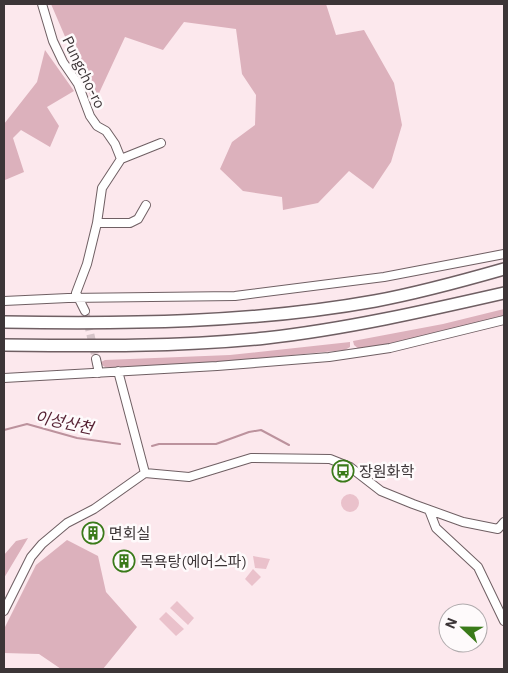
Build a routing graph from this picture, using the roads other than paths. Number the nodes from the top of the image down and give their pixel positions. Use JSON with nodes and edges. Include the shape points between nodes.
{"nodes":[{"id":1,"x":42,"y":4,"type":"edge"},
{"id":2,"x":162,"y":143,"type":"dead end"},
{"id":3,"x":121,"y":159,"type":"junction"},
{"id":4,"x":146,"y":205,"type":"dead end"},
{"id":5,"x":98,"y":223,"type":"junction"},
{"id":6,"x":504,"y":254,"type":"edge"},
{"id":7,"x":504,"y":270,"type":"edge"},
{"id":8,"x":504,"y":293,"type":"edge"},
{"id":9,"x":80,"y":298,"type":"junction"},
{"id":10,"x":4,"y":301,"type":"edge"},
{"id":11,"x":85,"y":311,"type":"tunnel mouth"},
{"id":12,"x":504,"y":320,"type":"edge"},
{"id":13,"x":4,"y":322,"type":"edge"},
{"id":14,"x":4,"y":345,"type":"edge"},
{"id":15,"x":96,"y":360,"type":"tunnel mouth"},
{"id":16,"x":118,"y":371,"type":"junction"},
{"id":17,"x":99,"y":373,"type":"junction"},
{"id":18,"x":4,"y":378,"type":"edge"},
{"id":19,"x":145,"y":473,"type":"junction"},
{"id":20,"x":429,"y":510,"type":"junction"},
{"id":21,"x":504,"y":522,"type":"edge"},
{"id":22,"x":501,"y":529,"type":"edge"},
{"id":23,"x":4,"y":611,"type":"edge"},
{"id":24,"x":504,"y":621,"type":"edge"}],
"edges":[{"from":1,"to":3,"type":"street","name":"Pungcho-ro","via":[[63,62],[78,84],[94,121],[115,144]]},
{"from":2,"to":3,"type":"street"},
{"from":3,"to":5,"type":"street","via":[[102,188]]},
{"from":4,"to":5,"type":"street","via":[[138,219],[130,222]]},
{"from":5,"to":9,"type":"street","via":[[76,292]]},
{"from":6,"to":9,"type":"street","via":[[384,277],[235,296]]},
{"from":7,"to":13,"type":"highway","via":[[375,301],[266,315],[101,323]]},
{"from":8,"to":14,"type":"highway","via":[[382,321],[266,338],[180,344]]},
{"from":9,"to":10,"type":"street"},
{"from":9,"to":11,"type":"street"},
{"from":12,"to":16,"type":"street","via":[[413,343],[354,353],[238,365]]},
{"from":15,"to":17,"type":"street"},
{"from":16,"to":17,"type":"street"},
{"from":16,"to":19,"type":"street"},
{"from":17,"to":18,"type":"street"},
{"from":19,"to":20,"type":"street","via":[[189,477],[251,458],[330,459],[350,467],[381,490]]},
{"from":19,"to":23,"type":"street","via":[[94,509],[67,523],[42,544],[31,557]]},
{"from":20,"to":22,"type":"street","via":[[463,522]]},
{"from":20,"to":24,"type":"street","via":[[436,528],[478,567]]},
{"from":21,"to":22,"type":"street"}]}
